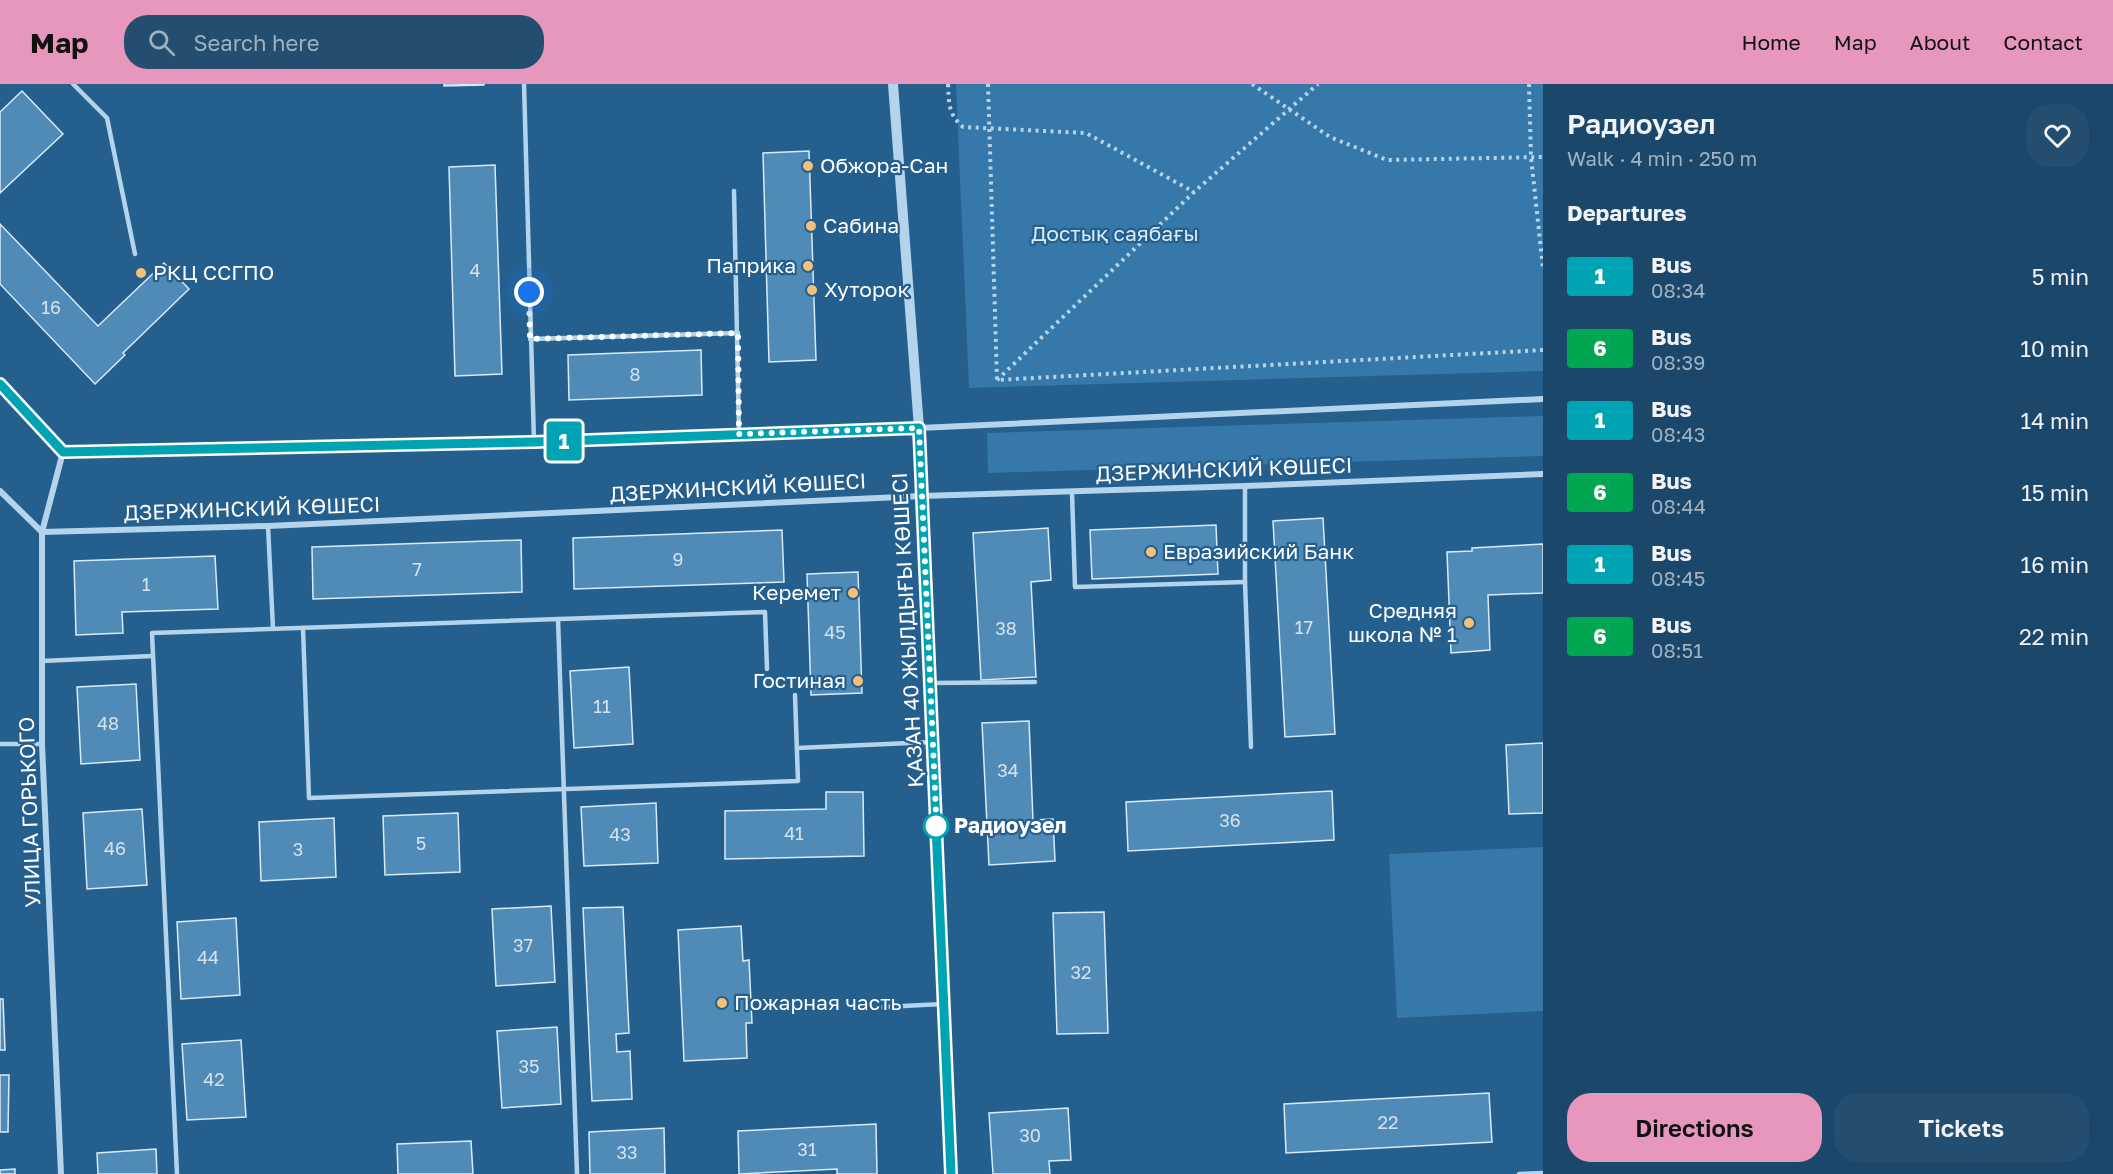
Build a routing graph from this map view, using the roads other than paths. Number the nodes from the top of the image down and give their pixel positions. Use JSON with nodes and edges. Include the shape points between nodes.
{"nodes":[{"id":1,"x":73,"y":84,"type":"edge"},
{"id":2,"x":524,"y":84,"type":"edge"},
{"id":3,"x":893,"y":84,"type":"edge"},
{"id":4,"x":734,"y":191,"type":"dead end"},
{"id":5,"x":135,"y":255,"type":"dead end"},
{"id":6,"x":738,"y":333,"type":"junction"},
{"id":7,"x":530,"y":339,"type":"junction"},
{"id":8,"x":0,"y":384,"type":"edge"},
{"id":9,"x":1543,"y":399,"type":"edge"},
{"id":10,"x":919,"y":428,"type":"junction"},
{"id":11,"x":739,"y":434,"type":"junction"},
{"id":12,"x":534,"y":442,"type":"junction"},
{"id":13,"x":63,"y":452,"type":"junction"},
{"id":14,"x":1543,"y":474,"type":"edge"},
{"id":15,"x":1245,"y":486,"type":"junction"},
{"id":16,"x":0,"y":491,"type":"edge"},
{"id":17,"x":1072,"y":492,"type":"junction"},
{"id":18,"x":922,"y":496,"type":"junction"},
{"id":19,"x":268,"y":526,"type":"junction"},
{"id":20,"x":42,"y":532,"type":"junction"},
{"id":21,"x":1245,"y":582,"type":"junction"},
{"id":22,"x":558,"y":619,"type":"junction"},
{"id":23,"x":303,"y":628,"type":"junction"},
{"id":24,"x":273,"y":629,"type":"junction"},
{"id":25,"x":152,"y":656,"type":"junction"},
{"id":26,"x":42,"y":661,"type":"junction"},
{"id":27,"x":767,"y":669,"type":"dead end"},
{"id":28,"x":1035,"y":682,"type":"dead end"},
{"id":29,"x":931,"y":683,"type":"junction"},
{"id":30,"x":795,"y":695,"type":"dead end"},
{"id":31,"x":933,"y":742,"type":"junction"},
{"id":32,"x":0,"y":744,"type":"edge"},
{"id":33,"x":42,"y":744,"type":"junction"},
{"id":34,"x":1251,"y":747,"type":"dead end"},
{"id":35,"x":797,"y":748,"type":"junction"},
{"id":36,"x":564,"y":790,"type":"junction"},
{"id":37,"x":943,"y":1004,"type":"junction"},
{"id":38,"x":883,"y":1007,"type":"dead end"},
{"id":39,"x":1543,"y":1173,"type":"edge"},
{"id":40,"x":61,"y":1174,"type":"edge"},
{"id":41,"x":177,"y":1174,"type":"edge"},
{"id":42,"x":577,"y":1174,"type":"edge"},
{"id":43,"x":951,"y":1174,"type":"edge"},
{"id":44,"x":1519,"y":1174,"type":"edge"}],
"edges":[{"from":1,"to":5,"type":"lane","via":[[107,118]]},
{"from":2,"to":7,"type":"lane"},
{"from":3,"to":10,"type":"street","name":"ҚАЗАН 40 ЖЫЛДЫҒЫ КӨШЕСІ"},
{"from":4,"to":6,"type":"lane"},
{"from":6,"to":7,"type":"lane"},
{"from":6,"to":11,"type":"lane"},
{"from":7,"to":12,"type":"lane"},
{"from":8,"to":13,"type":"street"},
{"from":9,"to":10,"type":"street"},
{"from":10,"to":11,"type":"street"},
{"from":10,"to":18,"type":"street","name":"ҚАЗАН 40 ЖЫЛДЫҒЫ КӨШЕСІ"},
{"from":11,"to":12,"type":"street"},
{"from":12,"to":13,"type":"street"},
{"from":13,"to":20,"type":"street","name":"УЛИЦА ГОРЬКОГО"},
{"from":14,"to":15,"type":"street","name":"ДЗЕРЖИНСКИЙ КӨШЕСІ"},
{"from":15,"to":17,"type":"street","name":"ДЗЕРЖИНСКИЙ КӨШЕСІ"},
{"from":15,"to":21,"type":"lane"},
{"from":16,"to":20,"type":"street"},
{"from":17,"to":18,"type":"street","name":"ДЗЕРЖИНСКИЙ КӨШЕСІ"},
{"from":17,"to":21,"type":"lane","via":[[1075,587]]},
{"from":18,"to":19,"type":"street","name":"ДЗЕРЖИНСКИЙ КӨШЕСІ"},
{"from":18,"to":29,"type":"street","name":"ҚАЗАН 40 ЖЫЛДЫҒЫ КӨШЕСІ"},
{"from":19,"to":20,"type":"street","name":"ДЗЕРЖИНСКИЙ КӨШЕСІ"},
{"from":19,"to":24,"type":"lane"},
{"from":20,"to":26,"type":"street","name":"УЛИЦА ГОРЬКОГО"},
{"from":21,"to":34,"type":"lane"},
{"from":22,"to":23,"type":"lane"},
{"from":22,"to":27,"type":"lane","via":[[765,612]]},
{"from":22,"to":36,"type":"lane"},
{"from":23,"to":24,"type":"lane"},
{"from":23,"to":36,"type":"lane","via":[[309,798]]},
{"from":24,"to":25,"type":"lane","via":[[152,633]]},
{"from":25,"to":26,"type":"lane"},
{"from":25,"to":41,"type":"lane"},
{"from":26,"to":33,"type":"street","name":"УЛИЦА ГОРЬКОГО"},
{"from":28,"to":29,"type":"lane"},
{"from":29,"to":31,"type":"street","name":"ҚАЗАН 40 ЖЫЛДЫҒЫ КӨШЕСІ"},
{"from":30,"to":35,"type":"lane"},
{"from":31,"to":35,"type":"lane"},
{"from":31,"to":37,"type":"street","name":"ҚАЗАН 40 ЖЫЛДЫҒЫ КӨШЕСІ"},
{"from":32,"to":33,"type":"lane"},
{"from":33,"to":40,"type":"street","name":"УЛИЦА ГОРЬКОГО"},
{"from":35,"to":36,"type":"lane","via":[[798,781]]},
{"from":36,"to":42,"type":"lane"},
{"from":37,"to":38,"type":"lane"},
{"from":37,"to":43,"type":"street","name":"ҚАЗАН 40 ЖЫЛДЫҒЫ КӨШЕСІ"},
{"from":39,"to":44,"type":"lane"}]}
